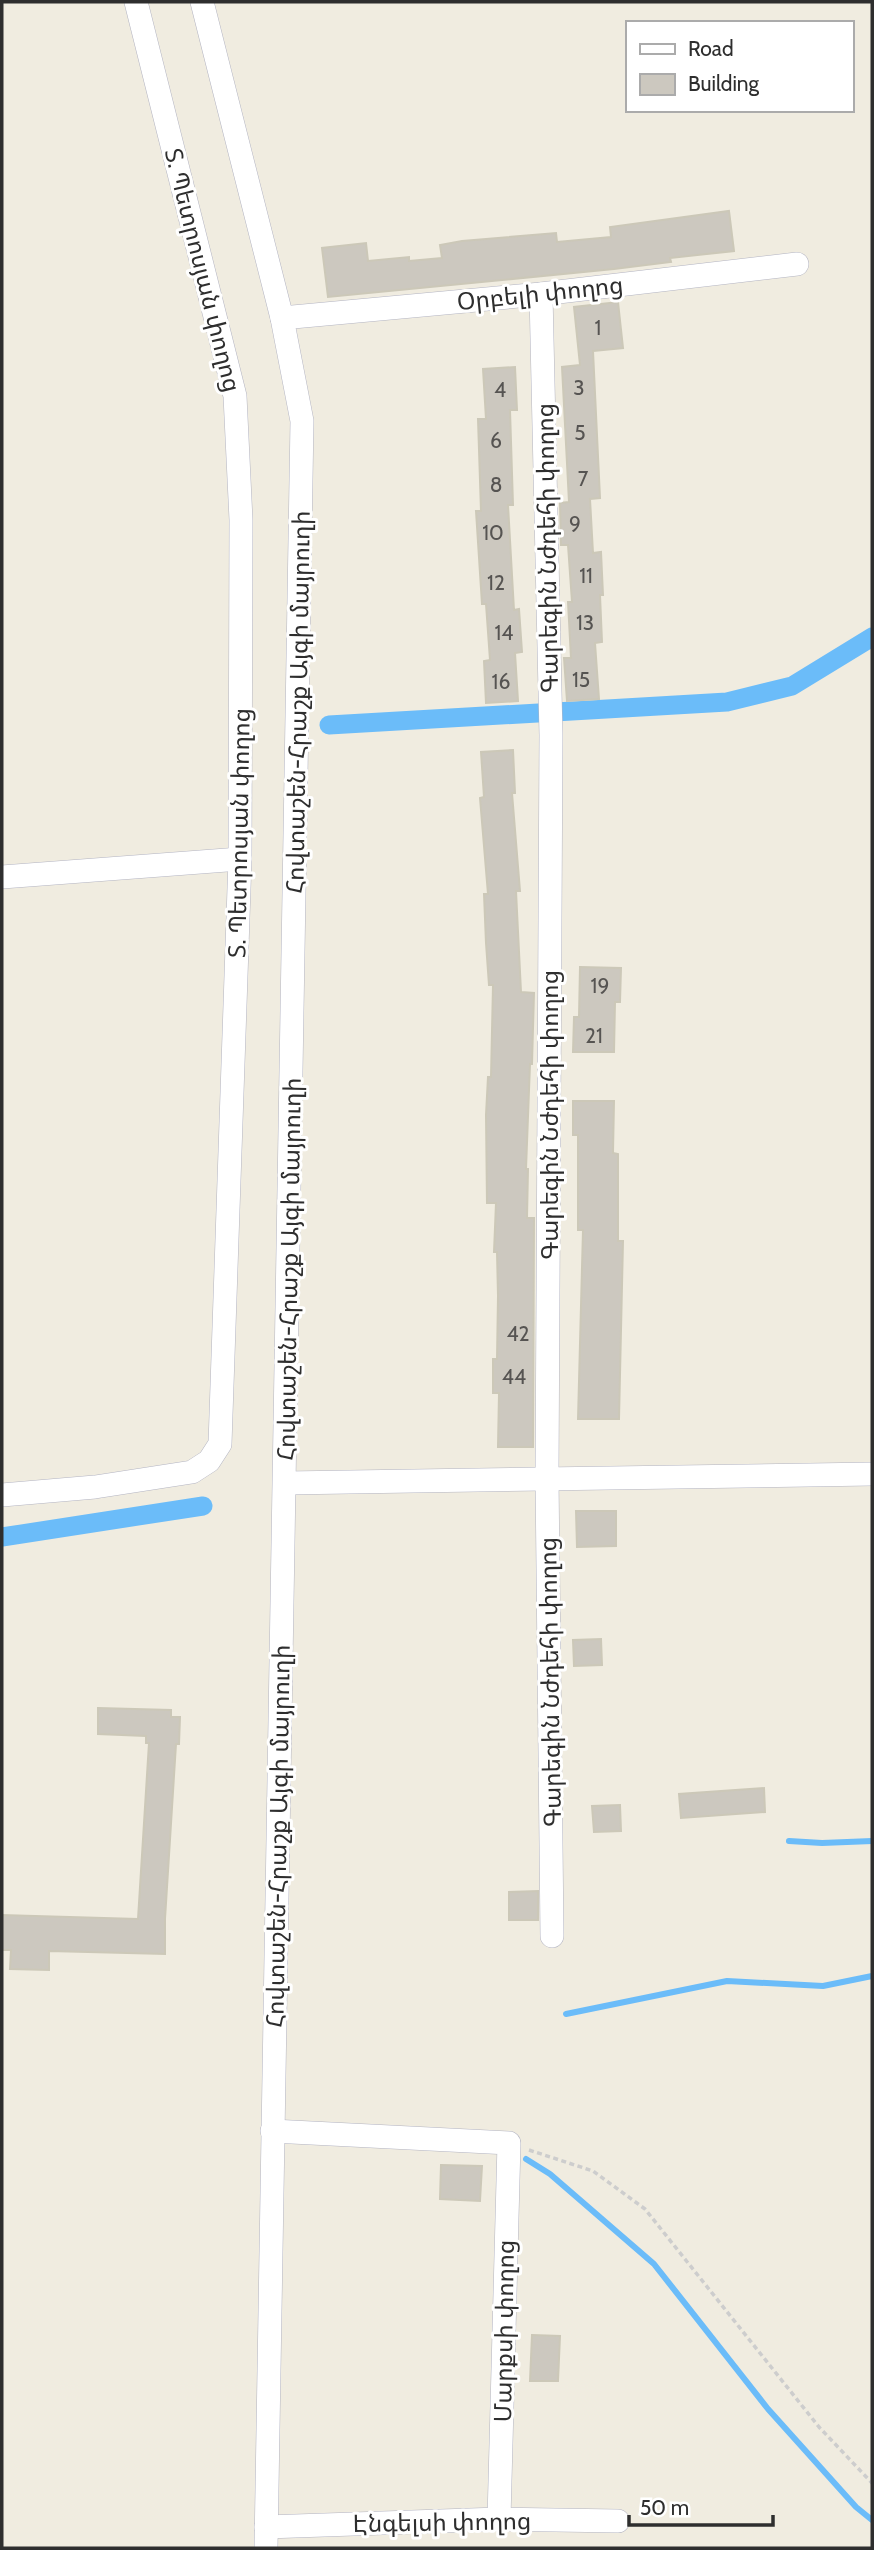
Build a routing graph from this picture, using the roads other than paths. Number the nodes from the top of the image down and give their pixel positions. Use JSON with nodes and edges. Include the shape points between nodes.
{"nodes":[{"id":1,"x":136,"y":2,"type":"edge"},
{"id":2,"x":202,"y":2,"type":"edge"},
{"id":3,"x":797,"y":264,"type":"dead end"},
{"id":4,"x":541,"y":295,"type":"junction"},
{"id":5,"x":282,"y":318,"type":"junction"},
{"id":6,"x":240,"y":859,"type":"junction"},
{"id":7,"x":2,"y":877,"type":"edge"},
{"id":8,"x":872,"y":1474,"type":"edge"},
{"id":9,"x":547,"y":1477,"type":"junction"},
{"id":10,"x":286,"y":1483,"type":"junction"},
{"id":11,"x":2,"y":1495,"type":"edge"},
{"id":12,"x":552,"y":1936,"type":"dead end"},
{"id":13,"x":272,"y":2131,"type":"junction"},
{"id":14,"x":499,"y":2519,"type":"junction"},
{"id":15,"x":618,"y":2521,"type":"dead end"},
{"id":16,"x":266,"y":2537,"type":"edge"}],
"edges":[{"from":1,"to":6,"type":"street","name":"Տ. Պետրոսյան փողոց","via":[[235,396],[241,520]]},
{"from":2,"to":5,"type":"street","name":"Հովտաշեն-Հրաշք Այգի մայրուղի"},
{"from":3,"to":4,"type":"street","name":"Օրբելի փողոց"},
{"from":4,"to":5,"type":"street","name":"Օրբելի փողոց"},
{"from":4,"to":9,"type":"street","name":"Գարեգին Նժդեհի փողոց","via":[[551,735]]},
{"from":5,"to":10,"type":"street","name":"Հովտաշեն-Հրաշք Այգի մայրուղի","via":[[302,421]]},
{"from":6,"to":7,"type":"street"},
{"from":6,"to":11,"type":"street","name":"Տ. Պետրոսյան փողոց","via":[[220,1444],[209,1461],[192,1472],[95,1488]]},
{"from":8,"to":9,"type":"street"},
{"from":9,"to":10,"type":"street"},
{"from":9,"to":12,"type":"street","name":"Գարեգին Նժդեհի փողոց"},
{"from":10,"to":13,"type":"street","name":"Հովտաշեն-Հրաշք Այգի մայրուղի"},
{"from":13,"to":14,"type":"street","name":"Մարքսի փողոց","via":[[509,2143]]},
{"from":13,"to":16,"type":"street","name":"Հովտաշեն-Հրաշք Այգի մայրուղի"},
{"from":14,"to":15,"type":"street","name":"Էնգելսի փողոց"},
{"from":14,"to":16,"type":"street","name":"Էնգելսի փողոց"}]}
